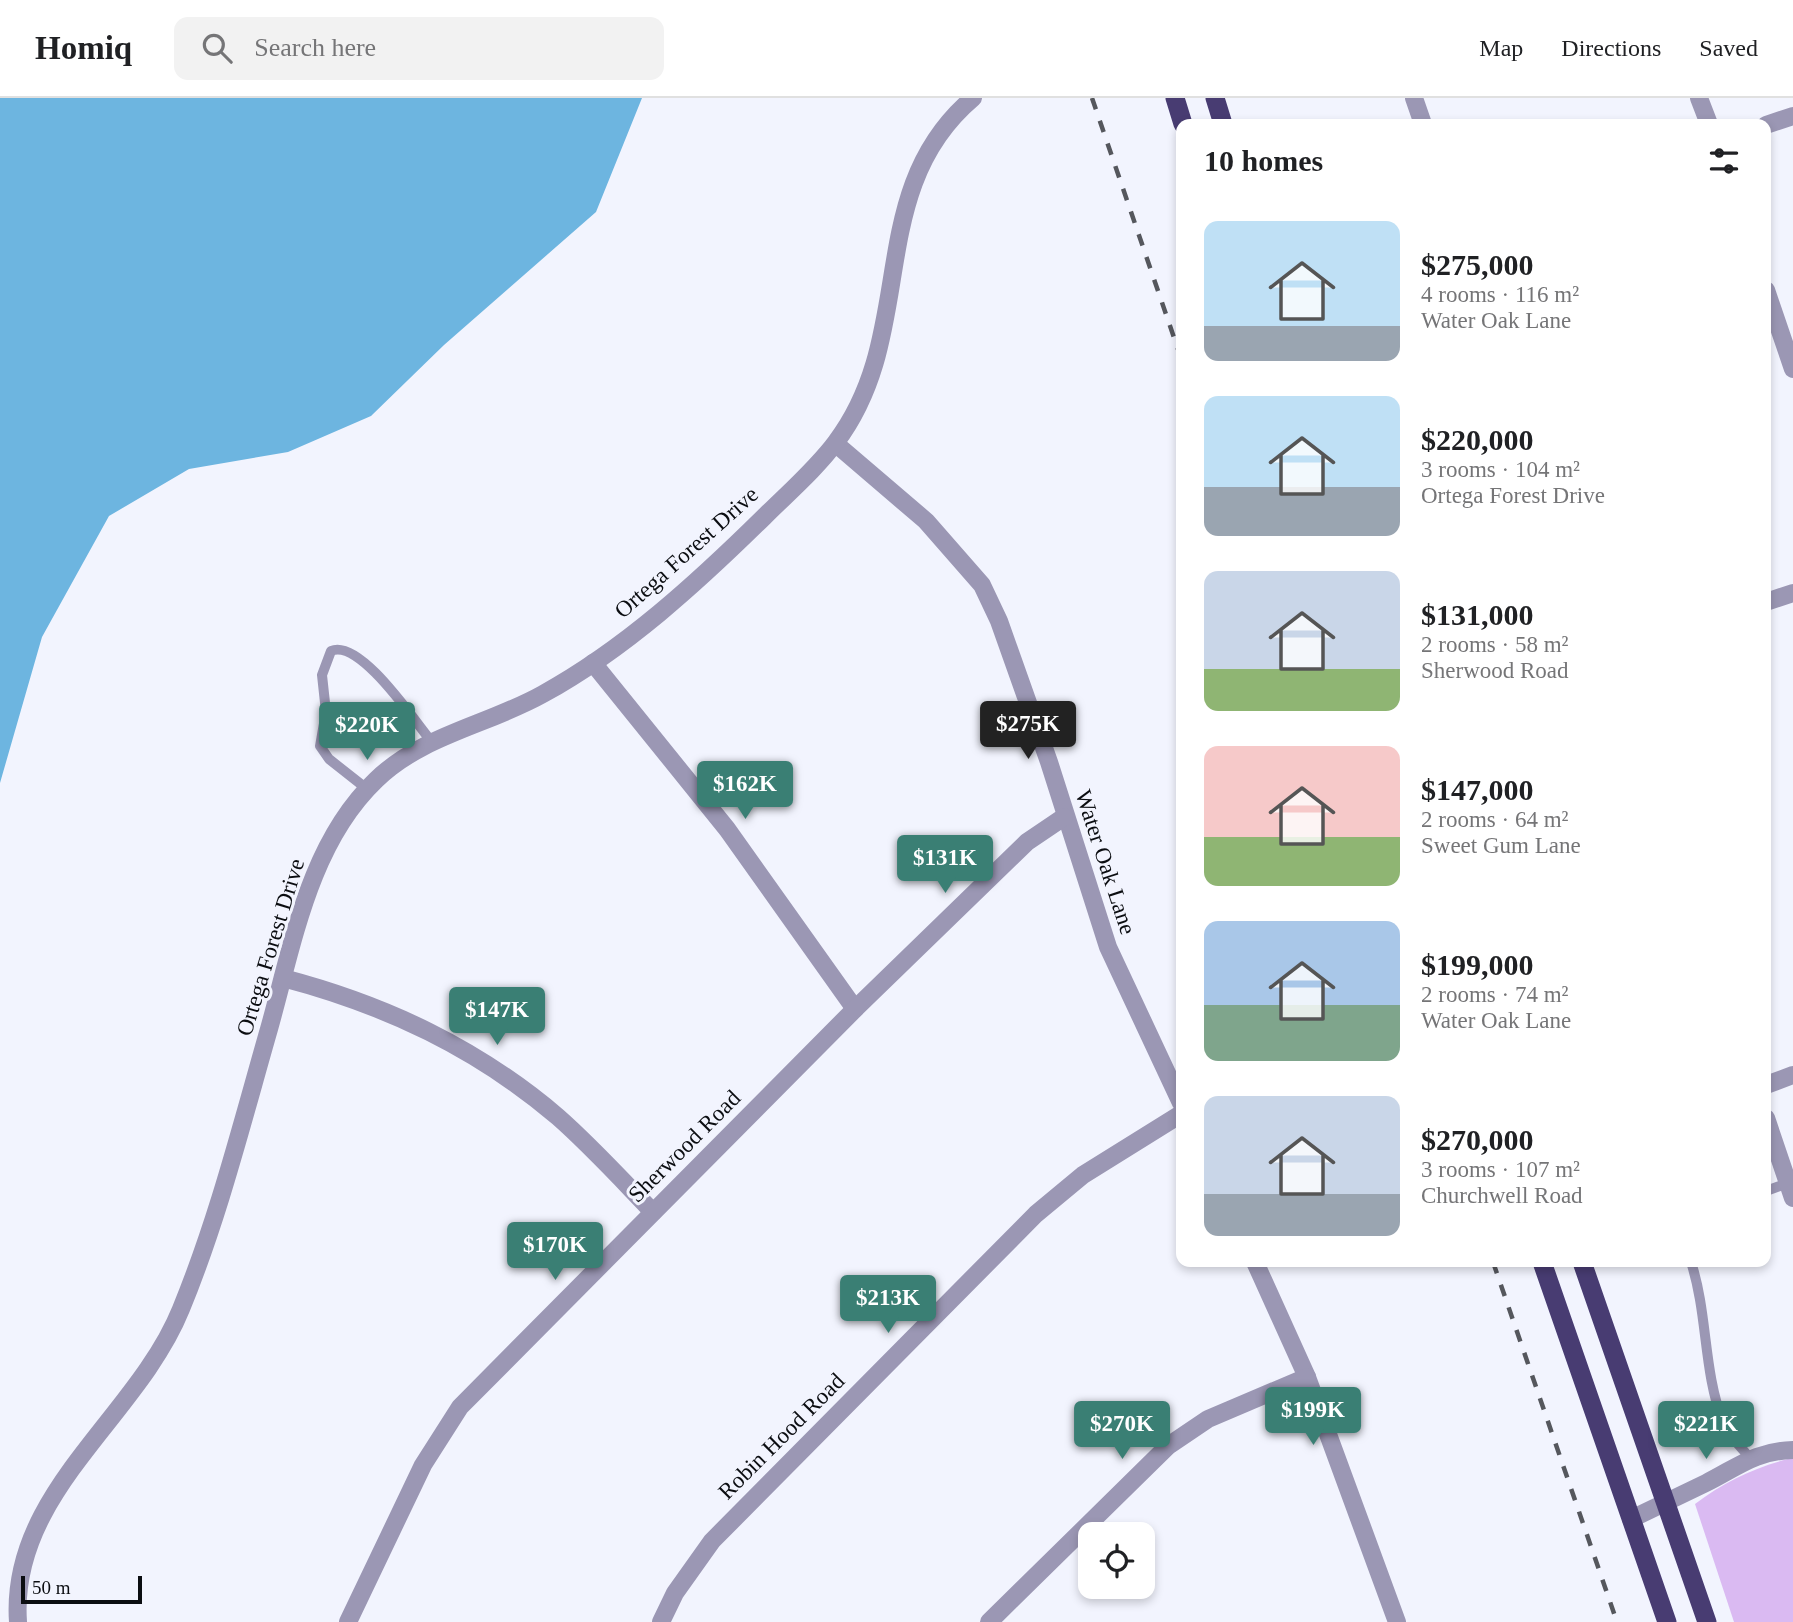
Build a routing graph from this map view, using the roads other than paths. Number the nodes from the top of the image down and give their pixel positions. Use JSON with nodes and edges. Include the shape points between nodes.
{"nodes":[{"id":1,"x":973,"y":98,"type":"edge"},
{"id":2,"x":1175,"y":98,"type":"edge"},
{"id":3,"x":1215,"y":98,"type":"edge"},
{"id":4,"x":1415,"y":98,"type":"edge"},
{"id":5,"x":1699,"y":98,"type":"edge"},
{"id":6,"x":1793,"y":116,"type":"edge"},
{"id":7,"x":1181,"y":119,"type":"edge"},
{"id":8,"x":1221,"y":119,"type":"edge"},
{"id":9,"x":1421,"y":119,"type":"edge"},
{"id":10,"x":1707,"y":119,"type":"edge"},
{"id":11,"x":1771,"y":123,"type":"edge"},
{"id":12,"x":1771,"y":305,"type":"edge"},
{"id":13,"x":1793,"y":369,"type":"edge"},
{"id":14,"x":836,"y":443,"type":"junction"},
{"id":15,"x":1793,"y":593,"type":"edge"},
{"id":16,"x":1771,"y":600,"type":"edge"},
{"id":17,"x":593,"y":663,"type":"junction"},
{"id":18,"x":432,"y":742,"type":"junction"},
{"id":19,"x":367,"y":789,"type":"junction"},
{"id":20,"x":1064,"y":817,"type":"junction"},
{"id":21,"x":283,"y":978,"type":"junction"},
{"id":22,"x":855,"y":1009,"type":"junction"},
{"id":23,"x":1793,"y":1075,"type":"edge"},
{"id":24,"x":1771,"y":1083,"type":"edge"},
{"id":25,"x":1176,"y":1092,"type":"edge"},
{"id":26,"x":1176,"y":1117,"type":"edge"},
{"id":27,"x":1771,"y":1133,"type":"edge"},
{"id":28,"x":1771,"y":1191,"type":"edge"},
{"id":29,"x":1791,"y":1191,"type":"edge"},
{"id":30,"x":653,"y":1212,"type":"junction"},
{"id":31,"x":1257,"y":1267,"type":"edge"},
{"id":32,"x":1544,"y":1267,"type":"edge"},
{"id":33,"x":1584,"y":1267,"type":"edge"},
{"id":34,"x":1693,"y":1267,"type":"edge"},
{"id":35,"x":1307,"y":1377,"type":"junction"},
{"id":36,"x":1793,"y":1450,"type":"edge"},
{"id":37,"x":1749,"y":1458,"type":"junction"},
{"id":38,"x":1665,"y":1502,"type":"junction"},
{"id":39,"x":1631,"y":1519,"type":"junction"},
{"id":40,"x":19,"y":1622,"type":"edge"},
{"id":41,"x":348,"y":1622,"type":"edge"},
{"id":42,"x":661,"y":1622,"type":"edge"},
{"id":43,"x":989,"y":1622,"type":"edge"},
{"id":44,"x":1397,"y":1622,"type":"edge"},
{"id":45,"x":1667,"y":1622,"type":"edge"},
{"id":46,"x":1707,"y":1622,"type":"edge"}],
"edges":[{"from":1,"to":14,"type":"street","name":"Ortega Forest Drive","via":[[937,135],[912,180],[882,346],[857,409]]},
{"from":2,"to":7,"type":"highway"},
{"from":3,"to":8,"type":"highway"},
{"from":4,"to":9,"type":"street"},
{"from":5,"to":10,"type":"street"},
{"from":6,"to":11,"type":"street"},
{"from":12,"to":13,"type":"street"},
{"from":14,"to":17,"type":"street","name":"Ortega Forest Drive","via":[[715,565]]},
{"from":14,"to":20,"type":"street","name":"Water Oak Lane","via":[[926,521],[982,585],[1049,762]]},
{"from":15,"to":16,"type":"street"},
{"from":17,"to":18,"type":"street","name":"Ortega Forest Drive","via":[[528,703]]},
{"from":17,"to":22,"type":"street","via":[[727,829]]},
{"from":18,"to":19,"type":"street","name":"Ortega Forest Drive","via":[[396,763]]},
{"from":18,"to":19,"type":"lane","via":[[373,670],[343,650],[331,651],[322,675],[326,712],[320,746],[329,759]]},
{"from":19,"to":21,"type":"street","name":"Ortega Forest Drive","via":[[334,833],[315,875]]},
{"from":20,"to":22,"type":"street","name":"Sherwood Road","via":[[1027,842]]},
{"from":20,"to":25,"type":"street","name":"Water Oak Lane","via":[[1108,947]]},
{"from":21,"to":30,"type":"street","via":[[372,1006],[469,1052],[559,1119]]},
{"from":21,"to":40,"type":"street","name":"Ortega Forest Drive","via":[[207,1238],[179,1314],[135,1390],[67,1474],[47,1508],[23,1564]]},
{"from":22,"to":30,"type":"street","name":"Sherwood Road"},
{"from":23,"to":24,"type":"street"},
{"from":26,"to":42,"type":"street","name":"Robin Hood Road","via":[[1083,1175],[1036,1213],[712,1541],[675,1593]]},
{"from":27,"to":29,"type":"street"},
{"from":28,"to":29,"type":"lane"},
{"from":30,"to":41,"type":"street","name":"Sherwood Road","via":[[460,1407],[423,1465]]},
{"from":31,"to":35,"type":"street"},
{"from":32,"to":39,"type":"highway"},
{"from":33,"to":38,"type":"highway"},
{"from":34,"to":37,"type":"lane","via":[[1700,1291],[1709,1370],[1724,1424]]},
{"from":35,"to":43,"type":"street","via":[[1208,1419],[1168,1446]]},
{"from":35,"to":44,"type":"street"},
{"from":36,"to":37,"type":"street"},
{"from":37,"to":38,"type":"street"},
{"from":38,"to":39,"type":"street"},
{"from":38,"to":46,"type":"highway"},
{"from":39,"to":45,"type":"highway"}]}
